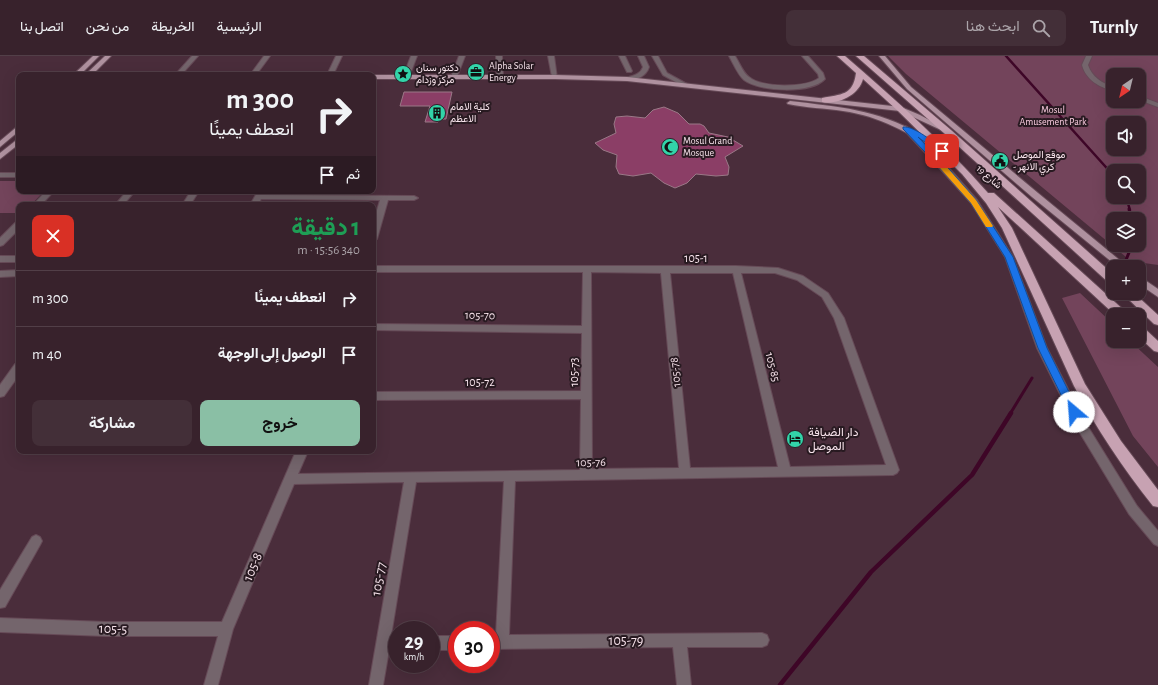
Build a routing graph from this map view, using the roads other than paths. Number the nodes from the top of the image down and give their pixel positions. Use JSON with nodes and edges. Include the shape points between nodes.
{"nodes":[{"id":1,"x":96,"y":56,"type":"edge"},
{"id":2,"x":108,"y":56,"type":"edge"},
{"id":3,"x":195,"y":56,"type":"edge"},
{"id":4,"x":267,"y":56,"type":"edge"},
{"id":5,"x":339,"y":56,"type":"edge"},
{"id":6,"x":414,"y":56,"type":"edge"},
{"id":7,"x":462,"y":56,"type":"edge"},
{"id":8,"x":499,"y":56,"type":"edge"},
{"id":9,"x":551,"y":56,"type":"edge"},
{"id":10,"x":622,"y":56,"type":"edge"},
{"id":11,"x":641,"y":56,"type":"edge"},
{"id":12,"x":655,"y":56,"type":"edge"},
{"id":13,"x":732,"y":56,"type":"edge"},
{"id":14,"x":805,"y":56,"type":"edge"},
{"id":15,"x":841,"y":56,"type":"edge"},
{"id":16,"x":860,"y":56,"type":"edge"},
{"id":17,"x":882,"y":56,"type":"edge"},
{"id":18,"x":1089,"y":56,"type":"edge"},
{"id":19,"x":96,"y":67,"type":"junction"},
{"id":20,"x":629,"y":71,"type":"dead end"},
{"id":21,"x":79,"y":72,"type":"edge"},
{"id":22,"x":91,"y":72,"type":"edge"},
{"id":23,"x":97,"y":72,"type":"edge"},
{"id":24,"x":181,"y":72,"type":"edge"},
{"id":25,"x":255,"y":72,"type":"edge"},
{"id":26,"x":331,"y":72,"type":"edge"},
{"id":27,"x":859,"y":73,"type":"junction"},
{"id":28,"x":406,"y":77,"type":"junction"},
{"id":29,"x":454,"y":77,"type":"junction"},
{"id":30,"x":500,"y":77,"type":"junction"},
{"id":31,"x":555,"y":77,"type":"junction"},
{"id":32,"x":376,"y":78,"type":"edge"},
{"id":33,"x":627,"y":79,"type":"junction"},
{"id":34,"x":376,"y":83,"type":"edge"},
{"id":35,"x":685,"y":85,"type":"junction"},
{"id":36,"x":1106,"y":86,"type":"edge"},
{"id":37,"x":825,"y":100,"type":"junction"},
{"id":38,"x":1146,"y":101,"type":"edge"},
{"id":39,"x":860,"y":104,"type":"junction"},
{"id":40,"x":1158,"y":105,"type":"edge"},
{"id":41,"x":900,"y":109,"type":"junction"},
{"id":42,"x":858,"y":111,"type":"junction"},
{"id":43,"x":906,"y":128,"type":"junction"},
{"id":44,"x":16,"y":130,"type":"edge"},
{"id":45,"x":948,"y":132,"type":"junction"},
{"id":46,"x":16,"y":143,"type":"edge"},
{"id":47,"x":0,"y":145,"type":"edge"},
{"id":48,"x":942,"y":151,"type":"junction"},
{"id":49,"x":0,"y":157,"type":"edge"},
{"id":50,"x":963,"y":170,"type":"junction"},
{"id":51,"x":0,"y":175,"type":"edge"},
{"id":52,"x":16,"y":176,"type":"edge"},
{"id":53,"x":1021,"y":182,"type":"junction"},
{"id":54,"x":1006,"y":184,"type":"junction"},
{"id":55,"x":47,"y":194,"type":"edge"},
{"id":56,"x":128,"y":194,"type":"edge"},
{"id":57,"x":260,"y":194,"type":"edge"},
{"id":58,"x":414,"y":198,"type":"dead end"},
{"id":59,"x":384,"y":199,"type":"junction"},
{"id":60,"x":324,"y":201,"type":"edge"},
{"id":61,"x":40,"y":202,"type":"edge"},
{"id":62,"x":122,"y":202,"type":"edge"},
{"id":63,"x":16,"y":227,"type":"edge"},
{"id":64,"x":376,"y":228,"type":"edge"},
{"id":65,"x":0,"y":243,"type":"edge"},
{"id":66,"x":1083,"y":253,"type":"junction"},
{"id":67,"x":0,"y":259,"type":"edge"},
{"id":68,"x":16,"y":259,"type":"edge"},
{"id":69,"x":1116,"y":260,"type":"edge"},
{"id":70,"x":376,"y":269,"type":"edge"},
{"id":71,"x":587,"y":269,"type":"junction"},
{"id":72,"x":665,"y":270,"type":"junction"},
{"id":73,"x":736,"y":270,"type":"junction"},
{"id":74,"x":1106,"y":271,"type":"edge"},
{"id":75,"x":0,"y":274,"type":"edge"},
{"id":76,"x":16,"y":274,"type":"edge"},
{"id":77,"x":1106,"y":274,"type":"edge"},
{"id":78,"x":1146,"y":285,"type":"edge"},
{"id":79,"x":1158,"y":294,"type":"edge"},
{"id":80,"x":1135,"y":300,"type":"edge"},
{"id":81,"x":1144,"y":300,"type":"edge"},
{"id":82,"x":1114,"y":308,"type":"edge"},
{"id":83,"x":1158,"y":311,"type":"edge"},
{"id":84,"x":1158,"y":321,"type":"edge"},
{"id":85,"x":376,"y":327,"type":"edge"},
{"id":86,"x":587,"y":330,"type":"junction"},
{"id":87,"x":1146,"y":337,"type":"edge"},
{"id":88,"x":1158,"y":348,"type":"edge"},
{"id":89,"x":16,"y":371,"type":"edge"},
{"id":90,"x":0,"y":393,"type":"edge"},
{"id":91,"x":586,"y":395,"type":"junction"},
{"id":92,"x":376,"y":396,"type":"edge"},
{"id":93,"x":301,"y":454,"type":"edge"},
{"id":94,"x":893,"y":470,"type":"joint"},
{"id":95,"x":785,"y":472,"type":"junction"},
{"id":96,"x":685,"y":473,"type":"junction"},
{"id":97,"x":586,"y":475,"type":"junction"},
{"id":98,"x":510,"y":476,"type":"junction"},
{"id":99,"x":411,"y":477,"type":"junction"},
{"id":100,"x":290,"y":479,"type":"junction"},
{"id":101,"x":1158,"y":501,"type":"edge"},
{"id":102,"x":1158,"y":540,"type":"edge"},
{"id":103,"x":36,"y":541,"type":"dead end"},
{"id":104,"x":0,"y":602,"type":"edge"},
{"id":105,"x":393,"y":621,"type":"edge"},
{"id":106,"x":498,"y":621,"type":"edge"},
{"id":107,"x":0,"y":625,"type":"edge"},
{"id":108,"x":226,"y":629,"type":"junction"},
{"id":109,"x":762,"y":640,"type":"dead end"},
{"id":110,"x":679,"y":641,"type":"junction"},
{"id":111,"x":500,"y":642,"type":"edge"},
{"id":112,"x":388,"y":649,"type":"edge"},
{"id":113,"x":211,"y":685,"type":"edge"},
{"id":114,"x":376,"y":685,"type":"edge"},
{"id":115,"x":684,"y":685,"type":"edge"}],
"edges":[{"from":1,"to":21,"type":"main road"},
{"from":2,"to":19,"type":"main road"},
{"from":3,"to":24,"type":"street"},
{"from":4,"to":25,"type":"street"},
{"from":5,"to":26,"type":"street"},
{"from":6,"to":28,"type":"street"},
{"from":7,"to":29,"type":"street"},
{"from":8,"to":30,"type":"street"},
{"from":9,"to":31,"type":"street"},
{"from":10,"to":20,"type":"street"},
{"from":11,"to":33,"type":"street","via":[[645,71]]},
{"from":12,"to":35,"type":"street","via":[[665,74]]},
{"from":13,"to":14,"type":"street","via":[[745,78],[756,84],[779,87],[802,87],[815,84],[822,79],[821,74]]},
{"from":15,"to":27,"type":"highway","name":"شارع 19"},
{"from":16,"to":45,"type":"highway","name":"شارع 19"},
{"from":17,"to":53,"type":"main road","via":[[909,88]]},
{"from":18,"to":36,"type":"street","via":[[1085,65],[1087,71]]},
{"from":19,"to":22,"type":"main road"},
{"from":19,"to":23,"type":"main road"},
{"from":27,"to":37,"type":"highway","via":[[859,82],[854,91],[842,97]]},
{"from":27,"to":41,"type":"highway","name":"شارع 19"},
{"from":28,"to":29,"type":"main road"},
{"from":28,"to":32,"type":"main road"},
{"from":29,"to":30,"type":"main road"},
{"from":30,"to":31,"type":"main road"},
{"from":31,"to":33,"type":"main road"},
{"from":33,"to":35,"type":"main road"},
{"from":34,"to":42,"type":"main road","via":[[612,85]]},
{"from":35,"to":37,"type":"main road"},
{"from":37,"to":39,"type":"main road"},
{"from":38,"to":40,"type":"street"},
{"from":39,"to":41,"type":"main road"},
{"from":39,"to":42,"type":"main road"},
{"from":41,"to":45,"type":"main road"},
{"from":41,"to":48,"type":"highway","name":"شارع 19"},
{"from":42,"to":43,"type":"main road"},
{"from":43,"to":48,"type":"main road"},
{"from":43,"to":102,"type":"street","via":[[974,202],[1009,257],[1042,348],[1080,425],[1134,510]]},
{"from":44,"to":47,"type":"main road"},
{"from":45,"to":54,"type":"highway","name":"شارع 19"},
{"from":46,"to":49,"type":"main road"},
{"from":48,"to":50,"type":"highway","name":"شارع 19"},
{"from":50,"to":82,"type":"highway","name":"شارع 19"},
{"from":50,"to":101,"type":"highway","via":[[990,201],[1007,228],[1080,386],[1111,439],[1134,473]]},
{"from":51,"to":52,"type":"street"},
{"from":53,"to":54,"type":"highway"},
{"from":53,"to":69,"type":"main road"},
{"from":54,"to":66,"type":"highway","name":"شارع 19"},
{"from":55,"to":61,"type":"street"},
{"from":56,"to":62,"type":"street"},
{"from":57,"to":60,"type":"street"},
{"from":58,"to":59,"type":"street"},
{"from":59,"to":60,"type":"street"},
{"from":59,"to":64,"type":"street"},
{"from":63,"to":65,"type":"street"},
{"from":66,"to":74,"type":"highway"},
{"from":66,"to":77,"type":"highway","name":"شارع 19"},
{"from":67,"to":68,"type":"street"},
{"from":70,"to":71,"type":"street","name":"105-1"},
{"from":71,"to":72,"type":"street","name":"105-1"},
{"from":71,"to":86,"type":"street","name":"105-73"},
{"from":72,"to":73,"type":"street","name":"105-1"},
{"from":72,"to":96,"type":"street","name":"105-78"},
{"from":73,"to":94,"type":"street","name":"105-1","via":[[775,270],[800,278],[825,294],[839,318]]},
{"from":73,"to":95,"type":"street","name":"105-85"},
{"from":75,"to":76,"type":"street"},
{"from":78,"to":79,"type":"main road"},
{"from":80,"to":84,"type":"highway"},
{"from":81,"to":83,"type":"highway"},
{"from":85,"to":86,"type":"street","name":"105-70"},
{"from":86,"to":91,"type":"street","name":"105-73"},
{"from":87,"to":88,"type":"highway"},
{"from":89,"to":90,"type":"street"},
{"from":91,"to":92,"type":"street","name":"105-72"},
{"from":91,"to":97,"type":"street","name":"105-73"},
{"from":93,"to":100,"type":"street","name":"105-8"},
{"from":94,"to":95,"type":"street","name":"105-76"},
{"from":95,"to":96,"type":"street","name":"105-76"},
{"from":96,"to":97,"type":"street","name":"105-76"},
{"from":97,"to":98,"type":"street","name":"105-76"},
{"from":98,"to":99,"type":"street","name":"105-76"},
{"from":98,"to":106,"type":"street"},
{"from":99,"to":100,"type":"street","name":"105-76"},
{"from":99,"to":105,"type":"street","name":"105-77"},
{"from":100,"to":108,"type":"street","name":"105-8"},
{"from":103,"to":104,"type":"street"},
{"from":107,"to":108,"type":"street","name":"105-5","via":[[106,629]]},
{"from":108,"to":113,"type":"street","name":"105-8"},
{"from":109,"to":110,"type":"street","name":"105-79"},
{"from":110,"to":111,"type":"street","name":"105-79"},
{"from":110,"to":115,"type":"street"},
{"from":112,"to":114,"type":"street","name":"105-77"}]}
